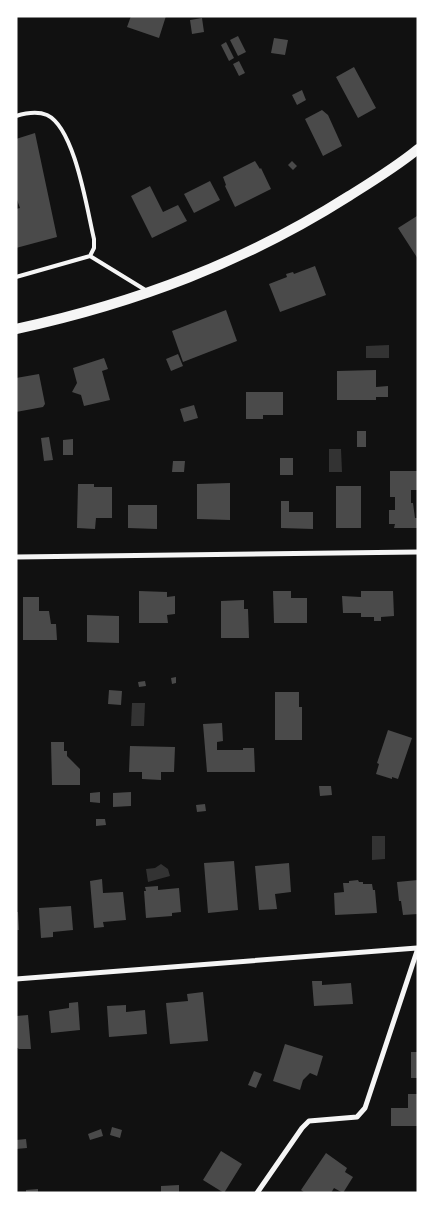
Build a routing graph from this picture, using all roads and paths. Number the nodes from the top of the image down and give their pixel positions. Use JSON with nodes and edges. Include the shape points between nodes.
{"nodes":[{"id":1,"x":16,"y":116,"type":"edge"},
{"id":2,"x":418,"y":149,"type":"edge"},
{"id":3,"x":90,"y":256,"type":"junction"},
{"id":4,"x":16,"y":277,"type":"edge"},
{"id":5,"x":149,"y":292,"type":"junction"},
{"id":6,"x":16,"y":328,"type":"edge"},
{"id":7,"x":418,"y":552,"type":"edge"},
{"id":8,"x":16,"y":557,"type":"edge"},
{"id":9,"x":418,"y":948,"type":"edge"},
{"id":10,"x":16,"y":979,"type":"edge"},
{"id":11,"x":257,"y":1193,"type":"edge"}],
"edges":[{"from":1,"to":3,"type":"lane","via":[[38,113],[48,116],[66,135],[94,239]]},
{"from":2,"to":5,"type":"main road","via":[[308,222],[215,267]]},
{"from":3,"to":4,"type":"lane"},
{"from":3,"to":5,"type":"lane"},
{"from":5,"to":6,"type":"main road","via":[[71,317]]},
{"from":7,"to":8,"type":"street"},
{"from":9,"to":10,"type":"street"},
{"from":9,"to":11,"type":"street","via":[[365,1108],[357,1117],[309,1122]]}]}
